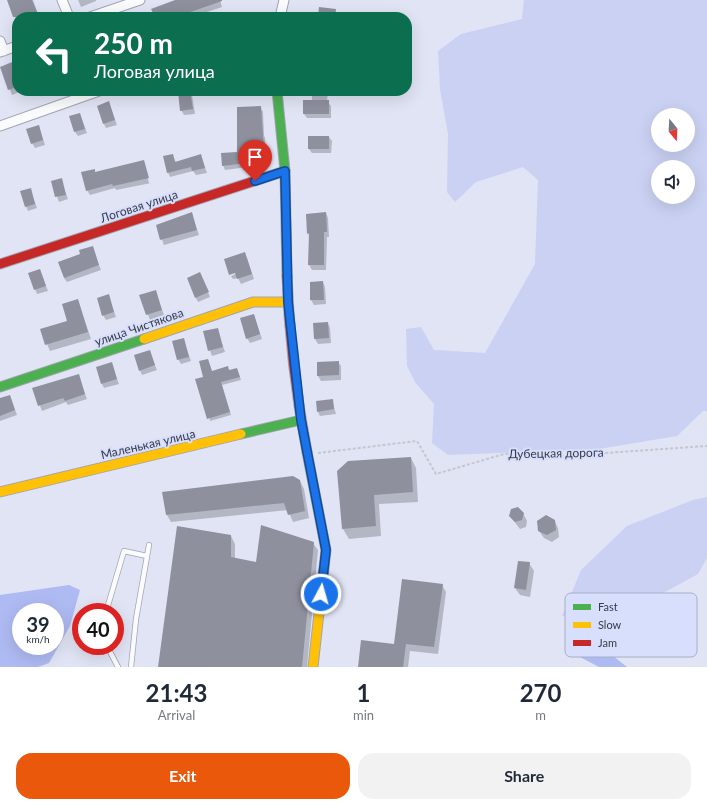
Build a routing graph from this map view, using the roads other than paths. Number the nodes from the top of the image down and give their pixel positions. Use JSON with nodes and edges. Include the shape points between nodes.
{"nodes":[{"id":1,"x":62,"y":0,"type":"edge"},
{"id":2,"x":140,"y":0,"type":"edge"},
{"id":3,"x":284,"y":0,"type":"edge"},
{"id":4,"x":67,"y":12,"type":"edge"},
{"id":5,"x":105,"y":12,"type":"edge"},
{"id":6,"x":281,"y":12,"type":"edge"},
{"id":7,"x":0,"y":41,"type":"edge"},
{"id":8,"x":12,"y":48,"type":"edge"},
{"id":9,"x":2,"y":52,"type":"edge"},
{"id":10,"x":85,"y":96,"type":"edge"},
{"id":11,"x":278,"y":96,"type":"edge"},
{"id":12,"x":0,"y":126,"type":"edge"},
{"id":13,"x":285,"y":171,"type":"junction"},
{"id":14,"x":0,"y":264,"type":"edge"},
{"id":15,"x":288,"y":302,"type":"junction"},
{"id":16,"x":0,"y":387,"type":"edge"},
{"id":17,"x":301,"y":420,"type":"junction"},
{"id":18,"x":0,"y":492,"type":"edge"},
{"id":19,"x":149,"y":545,"type":"dead end"},
{"id":20,"x":147,"y":556,"type":"junction"},
{"id":21,"x":109,"y":603,"type":"edge"},
{"id":22,"x":112,"y":655,"type":"edge"},
{"id":23,"x":118,"y":667,"type":"edge"},
{"id":24,"x":131,"y":667,"type":"edge"},
{"id":25,"x":313,"y":667,"type":"edge"}],
"edges":[{"from":1,"to":4,"type":"street"},
{"from":2,"to":5,"type":"street"},
{"from":3,"to":6,"type":"street"},
{"from":7,"to":9,"type":"street"},
{"from":8,"to":9,"type":"street"},
{"from":10,"to":12,"type":"street"},
{"from":11,"to":13,"type":"street"},
{"from":13,"to":14,"type":"street","name":"Логовая улица"},
{"from":13,"to":15,"type":"street"},
{"from":15,"to":16,"type":"street","name":"улица Чистякова","via":[[253,302]]},
{"from":15,"to":17,"type":"street"},
{"from":17,"to":18,"type":"street","name":"Маленькая улица"},
{"from":17,"to":25,"type":"street","via":[[326,550]]},
{"from":19,"to":20,"type":"lane"},
{"from":20,"to":21,"type":"lane","via":[[124,551]]},
{"from":20,"to":24,"type":"lane"},
{"from":22,"to":23,"type":"lane"}]}
